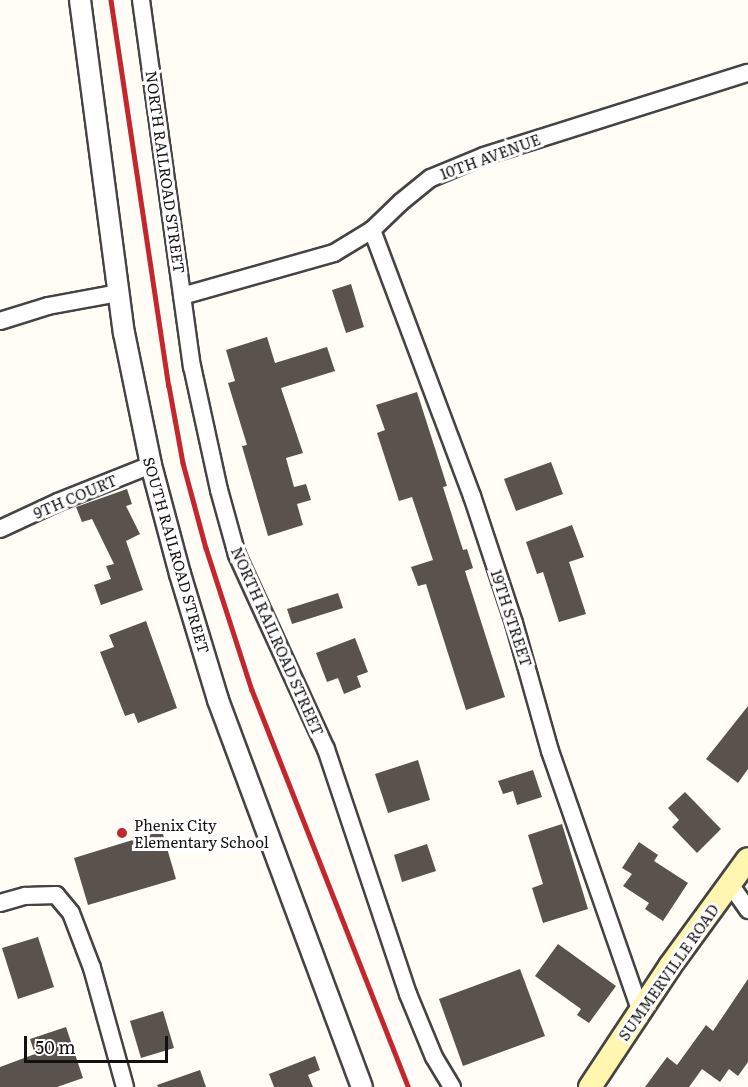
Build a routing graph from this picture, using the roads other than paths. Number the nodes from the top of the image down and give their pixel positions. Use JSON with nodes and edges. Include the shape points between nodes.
{"nodes":[{"id":1,"x":80,"y":0,"type":"edge"},
{"id":2,"x":141,"y":0,"type":"edge"},
{"id":3,"x":748,"y":73,"type":"edge"},
{"id":4,"x":372,"y":230,"type":"junction"},
{"id":5,"x":118,"y":293,"type":"junction"},
{"id":6,"x":182,"y":296,"type":"junction"},
{"id":7,"x":0,"y":321,"type":"edge"},
{"id":8,"x":151,"y":465,"type":"junction"},
{"id":9,"x":0,"y":529,"type":"edge"},
{"id":10,"x":748,"y":859,"type":"edge"},
{"id":11,"x":730,"y":884,"type":"junction"},
{"id":12,"x":0,"y":903,"type":"edge"},
{"id":13,"x":748,"y":910,"type":"edge"},
{"id":14,"x":640,"y":1010,"type":"junction"},
{"id":15,"x":124,"y":1087,"type":"edge"},
{"id":16,"x":362,"y":1087,"type":"edge"},
{"id":17,"x":452,"y":1087,"type":"edge"},
{"id":18,"x":590,"y":1087,"type":"edge"}],
"edges":[{"from":1,"to":5,"type":"street","name":"SOUTH RAILROAD STREET"},
{"from":2,"to":6,"type":"street","name":"NORTH RAILROAD STREET"},
{"from":3,"to":4,"type":"street","name":"10TH AVENUE","via":[[549,134],[431,178]]},
{"from":4,"to":6,"type":"street","name":"10TH AVENUE","via":[[334,253]]},
{"from":4,"to":14,"type":"street","name":"19TH STREET","via":[[472,496],[514,622],[550,751]]},
{"from":5,"to":7,"type":"street","via":[[48,306]]},
{"from":5,"to":8,"type":"street","name":"SOUTH RAILROAD STREET"},
{"from":6,"to":17,"type":"street","name":"NORTH RAILROAD STREET","via":[[192,366],[237,555],[326,749],[408,994],[434,1057]]},
{"from":8,"to":9,"type":"street","name":"9TH COURT"},
{"from":8,"to":16,"type":"street","name":"SOUTH RAILROAD STREET","via":[[218,700]]},
{"from":10,"to":11,"type":"main road","name":"SUMMERVILLE ROAD"},
{"from":11,"to":13,"type":"street"},
{"from":11,"to":14,"type":"main road","name":"SUMMERVILLE ROAD"},
{"from":12,"to":15,"type":"street","via":[[25,896],[56,895],[71,913],[92,968]]},
{"from":14,"to":18,"type":"main road","name":"SUMMERVILLE ROAD"}]}
